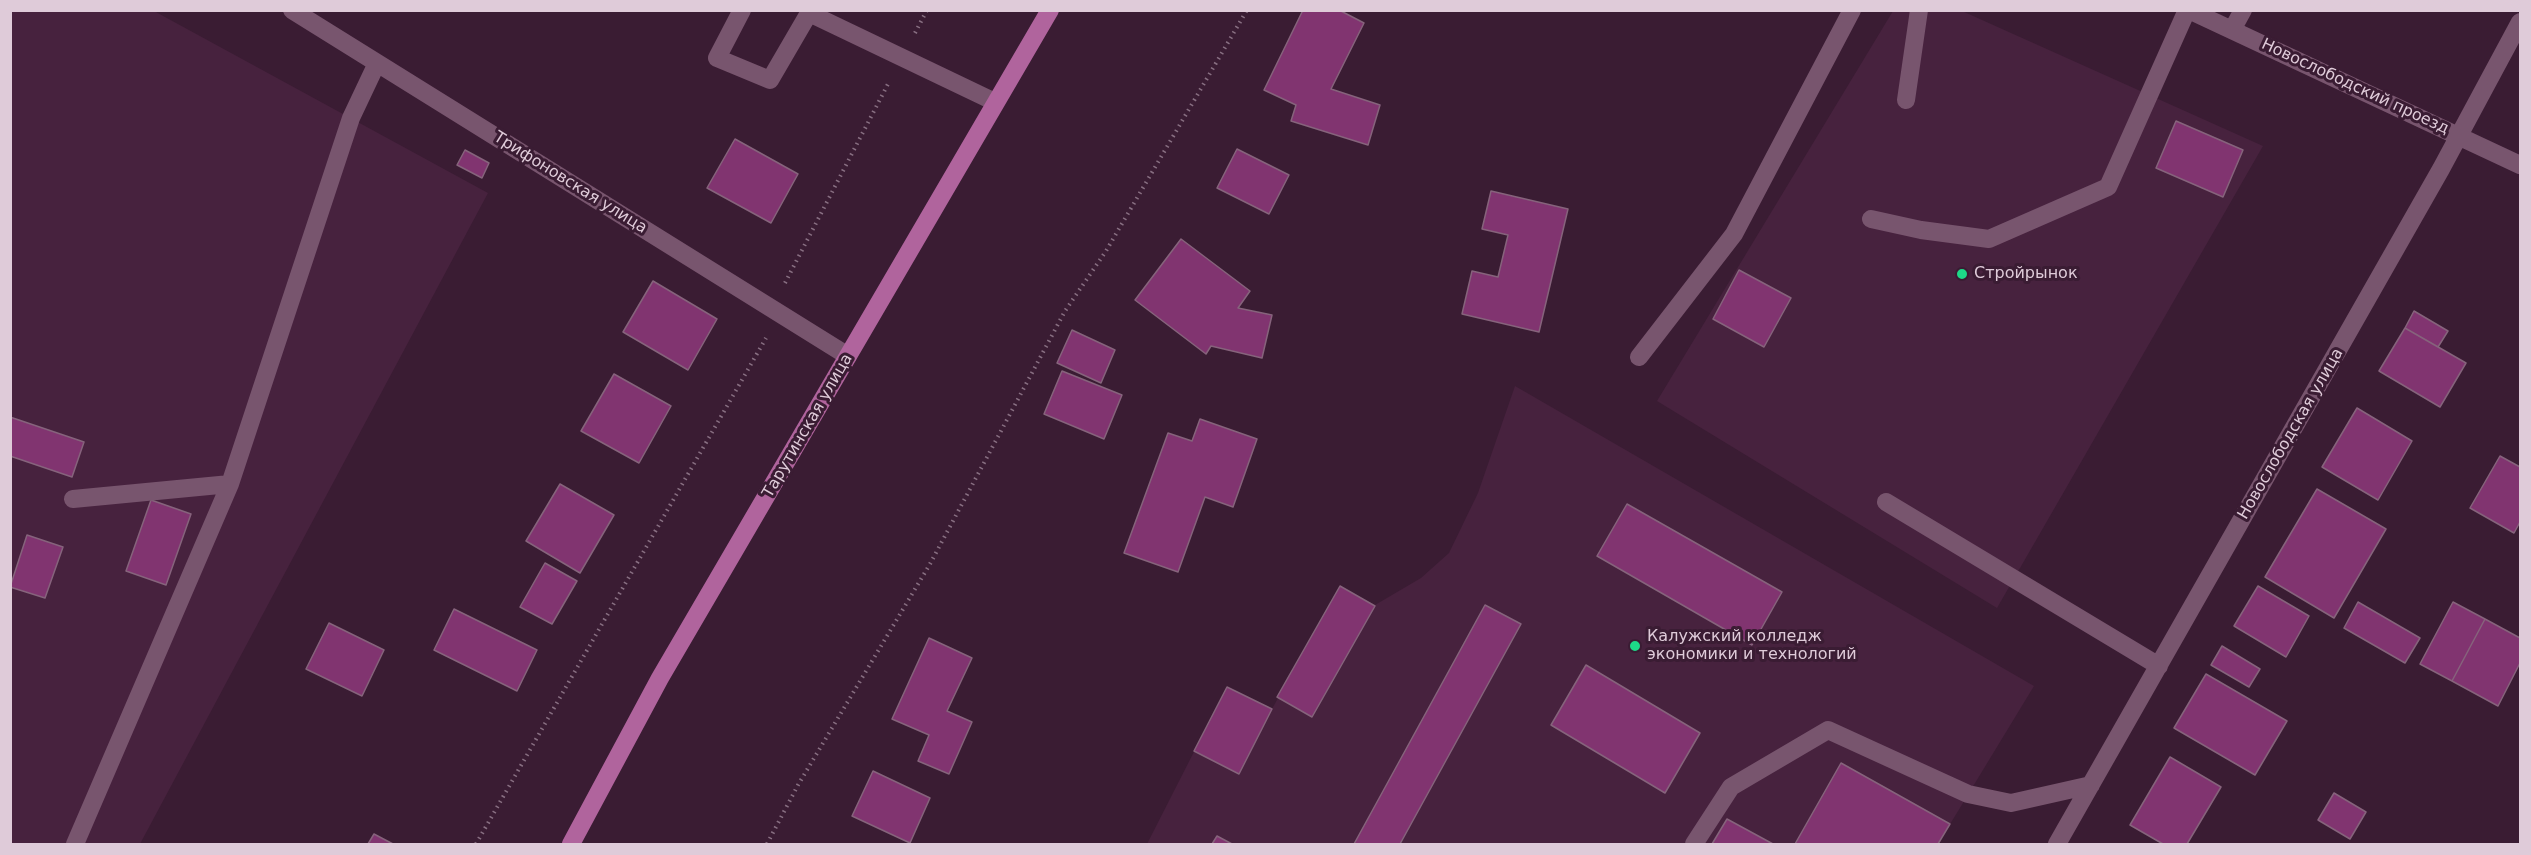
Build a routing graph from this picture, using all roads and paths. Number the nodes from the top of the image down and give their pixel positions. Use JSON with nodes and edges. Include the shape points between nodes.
{"nodes":[{"id":1,"x":292,"y":10,"type":"edge"},
{"id":2,"x":742,"y":10,"type":"edge"},
{"id":3,"x":927,"y":10,"type":"edge"},
{"id":4,"x":1050,"y":10,"type":"edge"},
{"id":5,"x":1247,"y":10,"type":"edge"},
{"id":6,"x":1852,"y":10,"type":"edge"},
{"id":7,"x":1919,"y":10,"type":"edge"},
{"id":8,"x":2188,"y":10,"type":"edge"},
{"id":9,"x":2243,"y":10,"type":"edge"},
{"id":10,"x":2520,"y":22,"type":"edge"},
{"id":11,"x":2232,"y":30,"type":"junction"},
{"id":12,"x":902,"y":58,"type":"junction"},
{"id":13,"x":377,"y":63,"type":"junction"},
{"id":14,"x":1906,"y":100,"type":"dead end"},
{"id":15,"x":995,"y":102,"type":"junction"},
{"id":16,"x":2460,"y":136,"type":"junction"},
{"id":17,"x":2520,"y":165,"type":"edge"},
{"id":18,"x":1871,"y":219,"type":"dead end"},
{"id":19,"x":780,"y":314,"type":"junction"},
{"id":20,"x":848,"y":356,"type":"junction"},
{"id":21,"x":1639,"y":357,"type":"dead end"},
{"id":22,"x":230,"y":483,"type":"junction"},
{"id":23,"x":73,"y":499,"type":"dead end"},
{"id":24,"x":1886,"y":502,"type":"dead end"},
{"id":25,"x":2159,"y":666,"type":"junction"},
{"id":26,"x":2091,"y":785,"type":"junction"},
{"id":27,"x":75,"y":844,"type":"edge"},
{"id":28,"x":476,"y":844,"type":"edge"},
{"id":29,"x":571,"y":844,"type":"edge"},
{"id":30,"x":767,"y":844,"type":"edge"},
{"id":31,"x":1694,"y":844,"type":"edge"},
{"id":32,"x":2057,"y":844,"type":"edge"}],
"edges":[{"from":1,"to":13,"type":"street","name":"Трифоновская улица"},
{"from":2,"to":12,"type":"street","via":[[717,58],[770,80],[809,13]]},
{"from":3,"to":12,"type":"path"},
{"from":4,"to":15,"type":"main road","name":"Тарутинская улица"},
{"from":5,"to":30,"type":"path","via":[[1106,251],[1065,311],[930,564]]},
{"from":6,"to":21,"type":"street","via":[[1734,234]]},
{"from":7,"to":14,"type":"street"},
{"from":8,"to":11,"type":"street","name":"Новослободский проезд"},
{"from":8,"to":18,"type":"street","via":[[2108,187],[1989,239]]},
{"from":9,"to":11,"type":"street"},
{"from":10,"to":16,"type":"street","name":"Новослободская улица"},
{"from":11,"to":16,"type":"street","name":"Новослободский проезд"},
{"from":12,"to":15,"type":"street"},
{"from":12,"to":19,"type":"path","via":[[784,284]]},
{"from":13,"to":19,"type":"street","name":"Трифоновская улица"},
{"from":13,"to":22,"type":"street","via":[[351,118]]},
{"from":15,"to":20,"type":"main road","name":"Тарутинская улица"},
{"from":16,"to":17,"type":"street","name":"Новослободский проезд"},
{"from":16,"to":25,"type":"street","name":"Новослободская улица"},
{"from":19,"to":20,"type":"street","name":"Трифоновская улица"},
{"from":19,"to":28,"type":"path"},
{"from":20,"to":29,"type":"main road","name":"Тарутинская улица","via":[[660,678]]},
{"from":22,"to":23,"type":"street"},
{"from":22,"to":27,"type":"street"},
{"from":24,"to":25,"type":"street"},
{"from":25,"to":26,"type":"street","name":"Новослободская улица"},
{"from":26,"to":31,"type":"street","via":[[2011,803],[1968,795],[1828,730],[1731,787]]},
{"from":26,"to":32,"type":"street","name":"Новослободская улица"}]}
